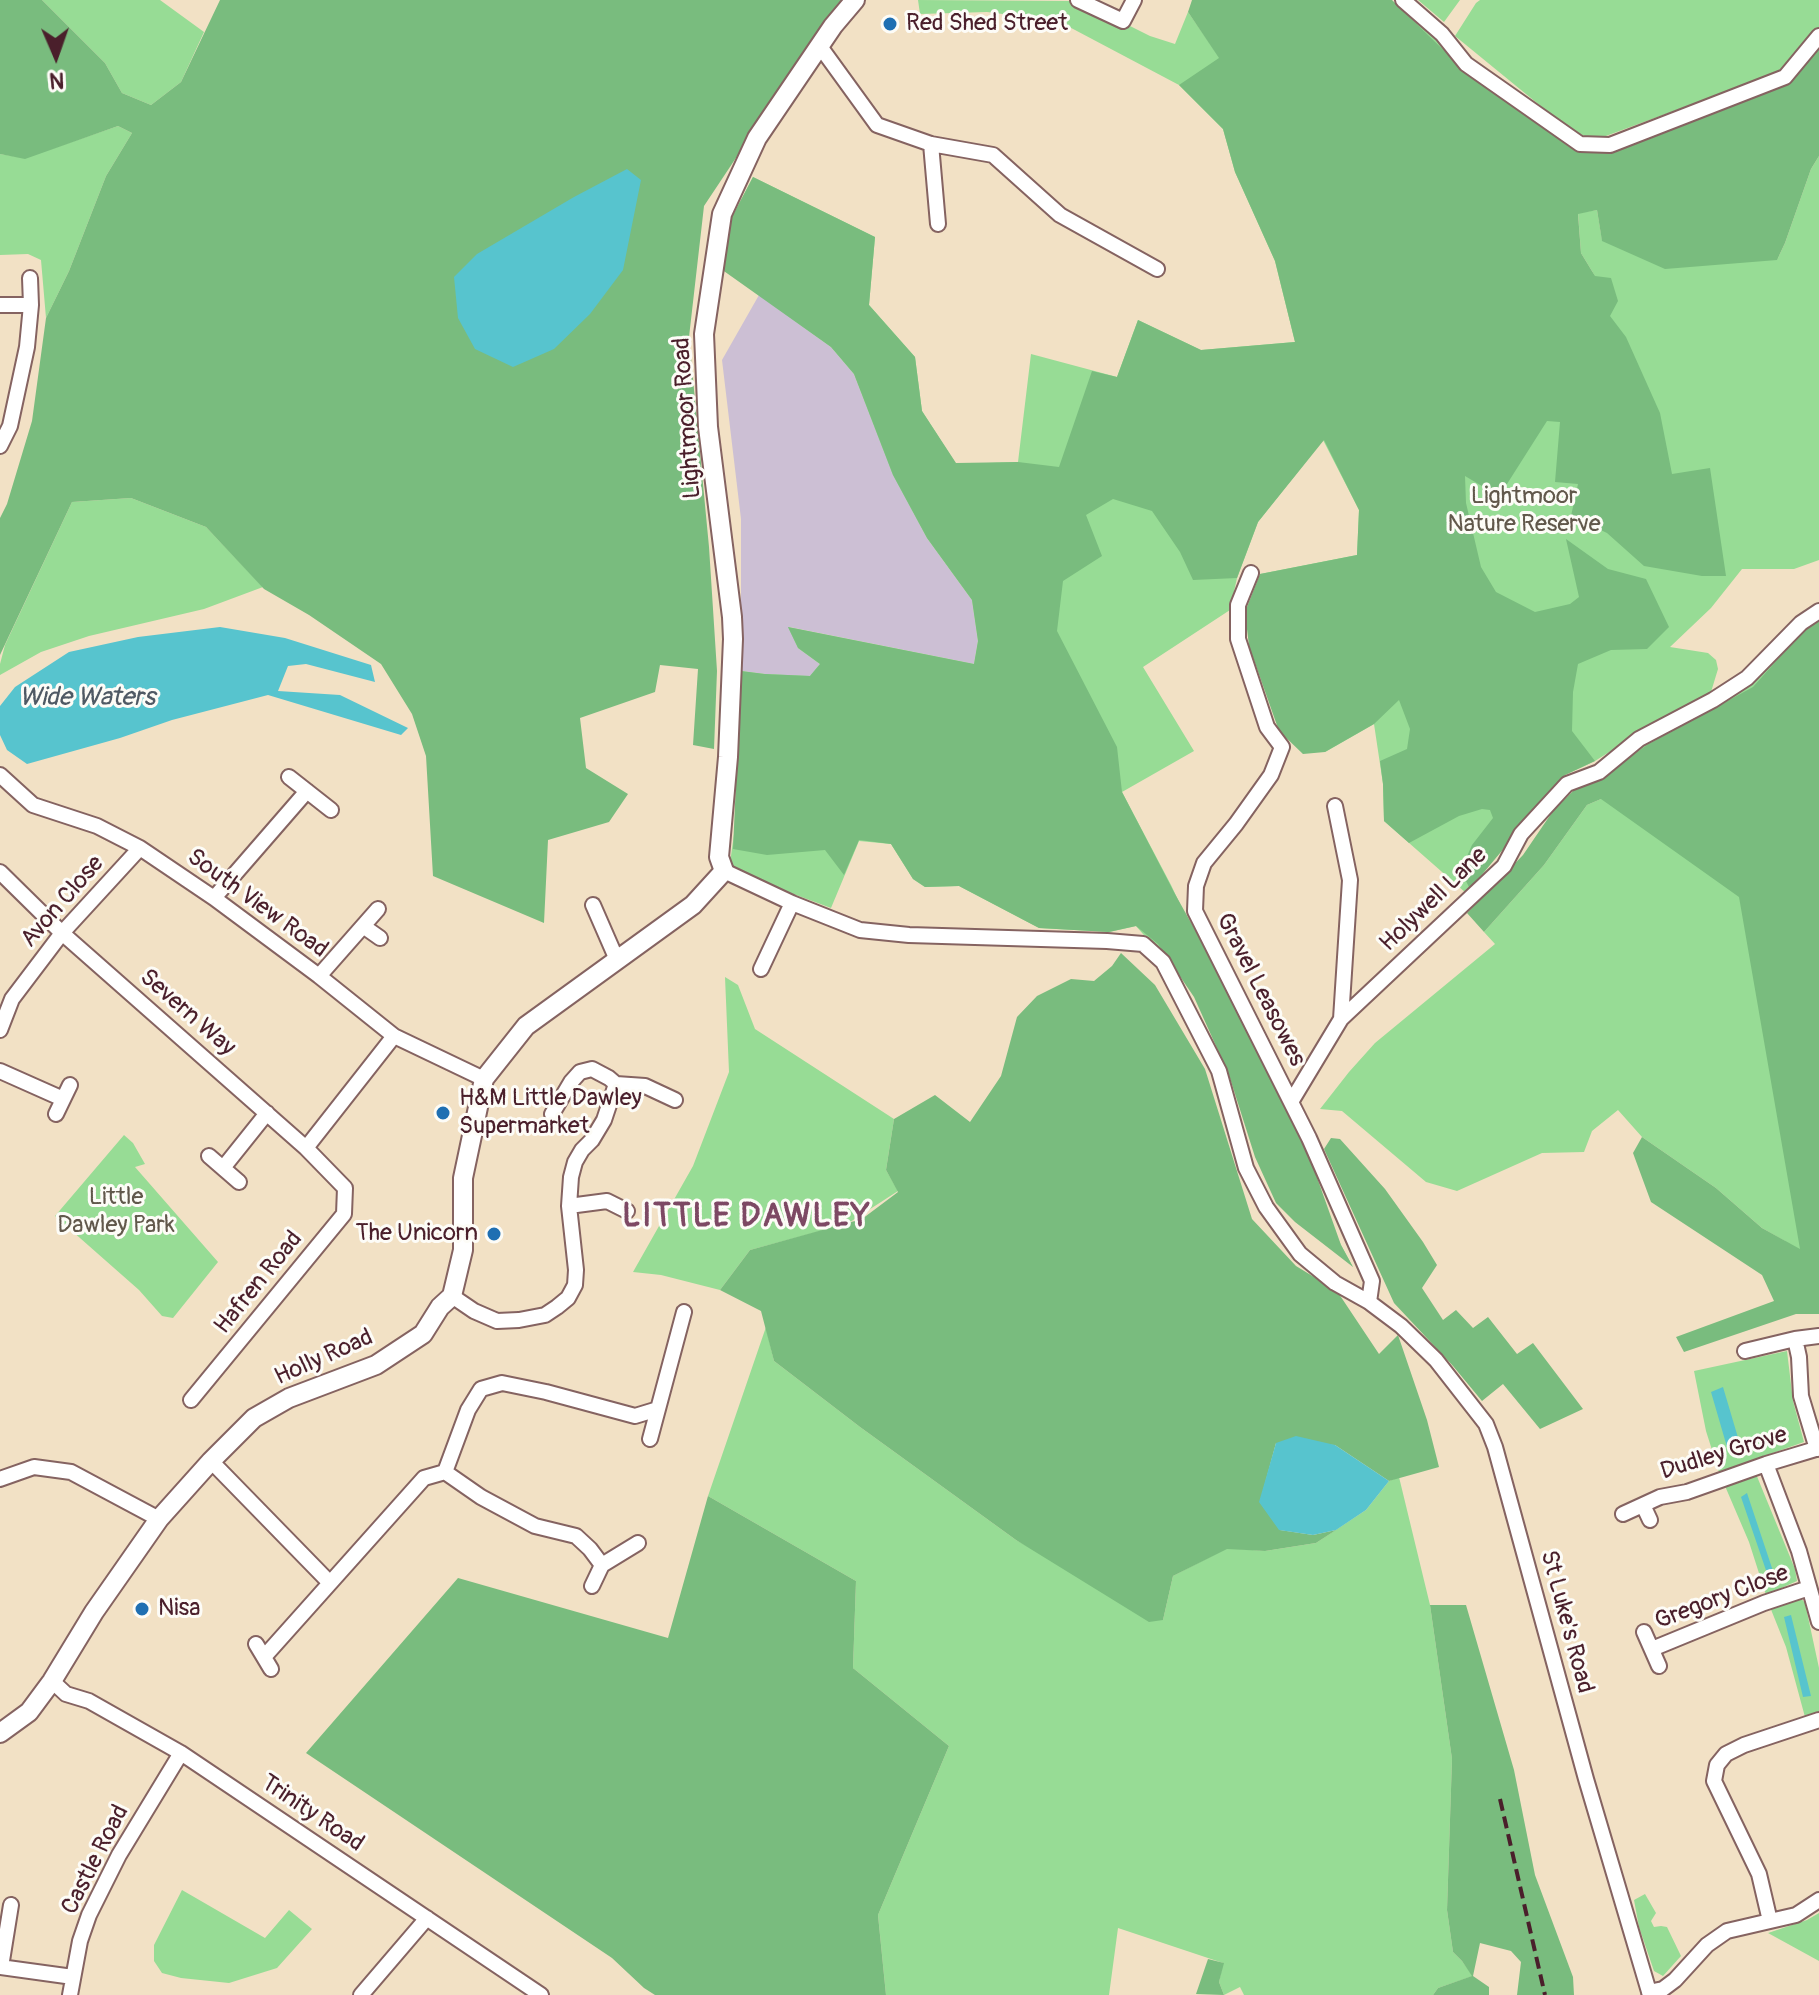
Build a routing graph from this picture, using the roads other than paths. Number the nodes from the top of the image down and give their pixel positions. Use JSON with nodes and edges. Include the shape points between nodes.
{"nodes":[{"id":1,"x":855,"y":0,"type":"edge"},
{"id":2,"x":1078,"y":0,"type":"edge"},
{"id":3,"x":1134,"y":0,"type":"edge"},
{"id":4,"x":1403,"y":0,"type":"edge"},
{"id":5,"x":1819,"y":36,"type":"edge"},
{"id":6,"x":819,"y":45,"type":"junction"},
{"id":7,"x":931,"y":144,"type":"junction"},
{"id":8,"x":938,"y":224,"type":"dead end"},
{"id":9,"x":1157,"y":269,"type":"dead end"},
{"id":10,"x":30,"y":278,"type":"dead end"},
{"id":11,"x":1,"y":305,"type":"edge"},
{"id":12,"x":31,"y":305,"type":"junction"},
{"id":13,"x":0,"y":446,"type":"edge"},
{"id":14,"x":1251,"y":573,"type":"dead end"},
{"id":15,"x":1819,"y":611,"type":"edge"},
{"id":16,"x":0,"y":775,"type":"edge"},
{"id":17,"x":289,"y":777,"type":"dead end"},
{"id":18,"x":307,"y":791,"type":"junction"},
{"id":19,"x":1335,"y":806,"type":"dead end"},
{"id":20,"x":331,"y":810,"type":"dead end"},
{"id":21,"x":140,"y":848,"type":"junction"},
{"id":22,"x":724,"y":871,"type":"junction"},
{"id":23,"x":0,"y":872,"type":"edge"},
{"id":24,"x":214,"y":898,"type":"junction"},
{"id":25,"x":792,"y":903,"type":"junction"},
{"id":26,"x":593,"y":905,"type":"dead end"},
{"id":27,"x":378,"y":909,"type":"dead end"},
{"id":28,"x":363,"y":926,"type":"junction"},
{"id":29,"x":62,"y":933,"type":"junction"},
{"id":30,"x":380,"y":938,"type":"dead end"},
{"id":31,"x":617,"y":960,"type":"junction"},
{"id":32,"x":761,"y":969,"type":"dead end"},
{"id":33,"x":319,"y":976,"type":"junction"},
{"id":34,"x":1341,"y":1019,"type":"junction"},
{"id":35,"x":0,"y":1030,"type":"edge"},
{"id":36,"x":394,"y":1036,"type":"junction"},
{"id":37,"x":0,"y":1071,"type":"edge"},
{"id":38,"x":484,"y":1079,"type":"junction"},
{"id":39,"x":616,"y":1084,"type":"junction"},
{"id":40,"x":70,"y":1085,"type":"dead end"},
{"id":41,"x":63,"y":1099,"type":"junction"},
{"id":42,"x":675,"y":1100,"type":"dead end"},
{"id":43,"x":1291,"y":1102,"type":"junction"},
{"id":44,"x":267,"y":1113,"type":"junction"},
{"id":45,"x":56,"y":1114,"type":"dead end"},
{"id":46,"x":552,"y":1114,"type":"dead end"},
{"id":47,"x":306,"y":1148,"type":"junction"},
{"id":48,"x":209,"y":1156,"type":"dead end"},
{"id":49,"x":223,"y":1168,"type":"junction"},
{"id":50,"x":239,"y":1182,"type":"dead end"},
{"id":51,"x":345,"y":1188,"type":"joint"},
{"id":52,"x":569,"y":1206,"type":"junction"},
{"id":53,"x":627,"y":1211,"type":"dead end"},
{"id":54,"x":452,"y":1296,"type":"junction"},
{"id":55,"x":1369,"y":1302,"type":"junction"},
{"id":56,"x":684,"y":1312,"type":"dead end"},
{"id":57,"x":1819,"y":1336,"type":"edge"},
{"id":58,"x":1795,"y":1339,"type":"junction"},
{"id":59,"x":1745,"y":1351,"type":"dead end"},
{"id":60,"x":191,"y":1400,"type":"dead end"},
{"id":61,"x":658,"y":1409,"type":"junction"},
{"id":62,"x":650,"y":1439,"type":"dead end"},
{"id":63,"x":1818,"y":1448,"type":"edge"},
{"id":64,"x":211,"y":1461,"type":"junction"},
{"id":65,"x":1766,"y":1464,"type":"junction"},
{"id":66,"x":445,"y":1472,"type":"junction"},
{"id":67,"x":0,"y":1479,"type":"edge"},
{"id":68,"x":1643,"y":1505,"type":"junction"},
{"id":69,"x":1623,"y":1514,"type":"dead end"},
{"id":70,"x":159,"y":1519,"type":"junction"},
{"id":71,"x":1650,"y":1520,"type":"dead end"},
{"id":72,"x":638,"y":1543,"type":"dead end"},
{"id":73,"x":602,"y":1565,"type":"junction"},
{"id":74,"x":330,"y":1583,"type":"junction"},
{"id":75,"x":592,"y":1586,"type":"dead end"},
{"id":76,"x":1809,"y":1588,"type":"junction"},
{"id":77,"x":1818,"y":1612,"type":"edge"},
{"id":78,"x":1644,"y":1632,"type":"dead end"},
{"id":79,"x":1652,"y":1649,"type":"junction"},
{"id":80,"x":264,"y":1657,"type":"dead end"},
{"id":81,"x":1659,"y":1666,"type":"dead end"},
{"id":82,"x":52,"y":1681,"type":"junction"},
{"id":83,"x":1819,"y":1720,"type":"edge"},
{"id":84,"x":0,"y":1733,"type":"edge"},
{"id":85,"x":181,"y":1753,"type":"junction"},
{"id":86,"x":1819,"y":1900,"type":"edge"},
{"id":87,"x":11,"y":1905,"type":"dead end"},
{"id":88,"x":427,"y":1918,"type":"junction"},
{"id":89,"x":1770,"y":1921,"type":"junction"},
{"id":90,"x":1,"y":1967,"type":"edge"},
{"id":91,"x":73,"y":1977,"type":"junction"},
{"id":92,"x":1650,"y":1993,"type":"edge"},
{"id":93,"x":70,"y":1995,"type":"edge"},
{"id":94,"x":361,"y":1995,"type":"edge"},
{"id":95,"x":541,"y":1995,"type":"edge"}],
"edges":[{"from":1,"to":6,"type":"street","name":"Lightmoor Road"},
{"from":2,"to":3,"type":"street","via":[[1123,21]]},
{"from":4,"to":5,"type":"street","via":[[1466,64],[1580,144],[1610,145],[1785,77]]},
{"from":6,"to":7,"type":"street","via":[[877,125]]},
{"from":6,"to":22,"type":"street","name":"Lightmoor Road","via":[[757,138],[722,214],[704,334],[708,427],[733,639],[719,857]]},
{"from":7,"to":8,"type":"street"},
{"from":7,"to":9,"type":"street","via":[[993,155],[1060,215]]},
{"from":10,"to":12,"type":"street"},
{"from":11,"to":12,"type":"street"},
{"from":12,"to":13,"type":"street","via":[[10,426]]},
{"from":14,"to":43,"type":"street","name":"Gravel Leasowes","via":[[1238,605],[1238,639],[1267,727],[1282,747],[1271,775],[1204,863],[1195,911]]},
{"from":15,"to":34,"type":"street","name":"Holywell Lane","via":[[1747,678],[1639,739],[1599,772],[1567,784],[1521,834],[1504,866]]},
{"from":16,"to":21,"type":"street","name":"South View Road","via":[[33,805],[97,826]]},
{"from":17,"to":18,"type":"street"},
{"from":18,"to":20,"type":"street"},
{"from":18,"to":24,"type":"street"},
{"from":19,"to":34,"type":"street","via":[[1350,880]]},
{"from":21,"to":24,"type":"street","name":"South View Road"},
{"from":21,"to":29,"type":"street","name":"Avon Close"},
{"from":22,"to":25,"type":"street","name":"St Luke's Road"},
{"from":22,"to":31,"type":"street","name":"Holly Road","via":[[693,905]]},
{"from":23,"to":29,"type":"street","name":"Severn Way"},
{"from":24,"to":33,"type":"street","name":"South View Road"},
{"from":25,"to":32,"type":"street"},
{"from":25,"to":55,"type":"street","name":"St Luke's Road","via":[[860,930],[1143,944],[1163,962],[1219,1071],[1246,1168],[1266,1207],[1300,1254]]},
{"from":26,"to":31,"type":"street"},
{"from":27,"to":28,"type":"street"},
{"from":28,"to":30,"type":"street"},
{"from":28,"to":33,"type":"street"},
{"from":29,"to":35,"type":"street","name":"Avon Close","via":[[12,999]]},
{"from":29,"to":44,"type":"street","name":"Severn Way"},
{"from":31,"to":38,"type":"street","name":"Holly Road","via":[[526,1026]]},
{"from":33,"to":36,"type":"street","name":"South View Road"},
{"from":34,"to":43,"type":"street","name":"Holywell Lane"},
{"from":36,"to":38,"type":"street","name":"South View Road"},
{"from":36,"to":47,"type":"street"},
{"from":37,"to":41,"type":"street"},
{"from":38,"to":54,"type":"street","name":"Holly Road","via":[[463,1178],[463,1250]]},
{"from":39,"to":42,"type":"street","via":[[645,1086]]},
{"from":39,"to":46,"type":"street","via":[[592,1069],[580,1072]]},
{"from":39,"to":52,"type":"street","via":[[604,1120],[575,1162]]},
{"from":40,"to":41,"type":"street"},
{"from":41,"to":45,"type":"street"},
{"from":43,"to":55,"type":"street","name":"Gravel Leasowes","via":[[1372,1281]]},
{"from":44,"to":47,"type":"street","name":"Severn Way"},
{"from":44,"to":49,"type":"street"},
{"from":47,"to":51,"type":"street","name":"Severn Way"},
{"from":48,"to":49,"type":"street"},
{"from":49,"to":50,"type":"street"},
{"from":51,"to":60,"type":"street","name":"Hafren Road","via":[[344,1214]]},
{"from":52,"to":53,"type":"street","via":[[607,1201]]},
{"from":52,"to":54,"type":"street","via":[[575,1285],[557,1307],[545,1315],[497,1321]]},
{"from":54,"to":64,"type":"street","name":"Holly Road","via":[[423,1334],[376,1365],[289,1398],[254,1418]]},
{"from":55,"to":92,"type":"street","name":"St Luke's Road","via":[[1436,1360],[1486,1424]]},
{"from":56,"to":61,"type":"street"},
{"from":57,"to":58,"type":"street"},
{"from":58,"to":59,"type":"street"},
{"from":58,"to":63,"type":"street","via":[[1801,1396]]},
{"from":61,"to":62,"type":"street"},
{"from":61,"to":66,"type":"street","via":[[635,1416],[502,1383],[481,1389]]},
{"from":63,"to":65,"type":"street","name":"Dudley Grove"},
{"from":64,"to":70,"type":"street","name":"Holly Road"},
{"from":64,"to":74,"type":"street"},
{"from":65,"to":68,"type":"street","name":"Dudley Grove"},
{"from":65,"to":76,"type":"street"},
{"from":66,"to":73,"type":"street","via":[[535,1526],[576,1536]]},
{"from":66,"to":74,"type":"street","via":[[424,1478]]},
{"from":67,"to":70,"type":"street","via":[[34,1467],[71,1472]]},
{"from":68,"to":69,"type":"street","name":"Dudley Grove"},
{"from":68,"to":71,"type":"street","name":"Dudley Grove"},
{"from":70,"to":82,"type":"street","name":"Holly Road"},
{"from":72,"to":73,"type":"street"},
{"from":73,"to":75,"type":"street"},
{"from":74,"to":80,"type":"street"},
{"from":76,"to":77,"type":"street"},
{"from":76,"to":79,"type":"street","name":"Gregory Close"},
{"from":78,"to":79,"type":"street","name":"Gregory Close"},
{"from":79,"to":81,"type":"street","name":"Gregory Close"},
{"from":82,"to":84,"type":"street","name":"Holly Road","via":[[29,1712]]},
{"from":82,"to":85,"type":"street","name":"Trinity Road","via":[[66,1694],[89,1701]]},
{"from":83,"to":89,"type":"street","via":[[1744,1745],[1717,1765],[1714,1781],[1759,1874]]},
{"from":85,"to":88,"type":"street","name":"Trinity Road"},
{"from":85,"to":91,"type":"street","name":"Castle Road","via":[[101,1890],[80,1941]]},
{"from":86,"to":89,"type":"street","via":[[1796,1915]]},
{"from":87,"to":90,"type":"street"},
{"from":88,"to":94,"type":"street"},
{"from":88,"to":95,"type":"street","name":"Trinity Road"},
{"from":89,"to":92,"type":"street","via":[[1727,1931],[1675,1980]]},
{"from":90,"to":91,"type":"street"},
{"from":91,"to":93,"type":"street","name":"Castle Road"}]}
